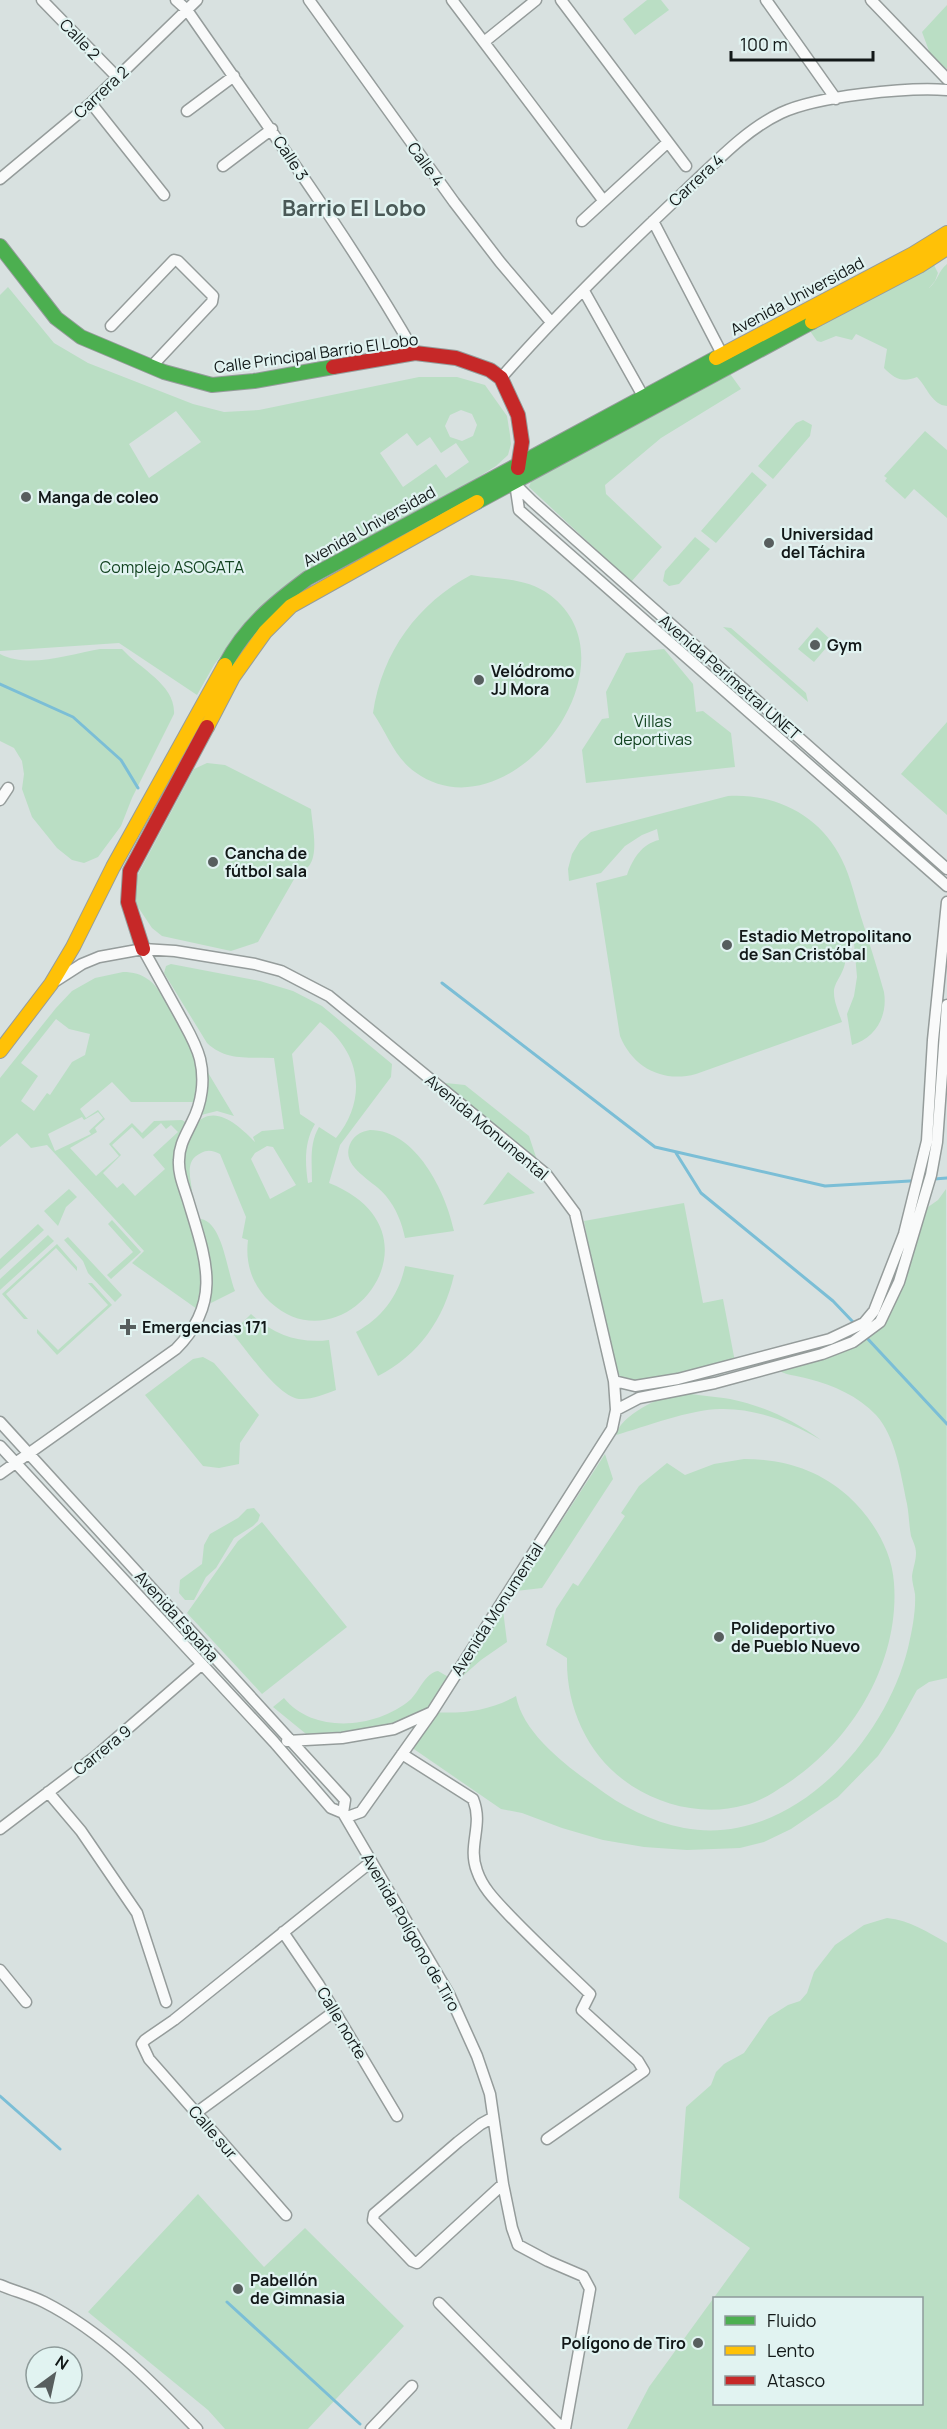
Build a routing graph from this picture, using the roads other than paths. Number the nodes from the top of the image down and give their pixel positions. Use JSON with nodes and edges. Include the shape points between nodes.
{"nodes":[{"id":1,"x":42,"y":0,"type":"edge"},
{"id":2,"x":176,"y":0,"type":"edge"},
{"id":3,"x":197,"y":0,"type":"edge"},
{"id":4,"x":309,"y":0,"type":"edge"},
{"id":5,"x":452,"y":0,"type":"edge"},
{"id":6,"x":536,"y":0,"type":"edge"},
{"id":7,"x":561,"y":0,"type":"edge"},
{"id":8,"x":766,"y":0,"type":"edge"},
{"id":9,"x":871,"y":0,"type":"edge"},
{"id":10,"x":187,"y":10,"type":"junction"},
{"id":11,"x":484,"y":42,"type":"junction"},
{"id":12,"x":234,"y":76,"type":"junction"},
{"id":13,"x":117,"y":77,"type":"junction"},
{"id":14,"x":947,"y":79,"type":"edge"},
{"id":15,"x":947,"y":90,"type":"edge"},
{"id":16,"x":836,"y":99,"type":"junction"},
{"id":17,"x":91,"y":103,"type":"junction"},
{"id":18,"x":187,"y":111,"type":"dead end"},
{"id":19,"x":272,"y":129,"type":"junction"},
{"id":20,"x":668,"y":143,"type":"junction"},
{"id":21,"x":223,"y":166,"type":"dead end"},
{"id":22,"x":686,"y":166,"type":"dead end"},
{"id":23,"x":0,"y":179,"type":"edge"},
{"id":24,"x":164,"y":195,"type":"dead end"},
{"id":25,"x":603,"y":200,"type":"junction"},
{"id":26,"x":582,"y":221,"type":"dead end"},
{"id":27,"x":653,"y":221,"type":"junction"},
{"id":28,"x":947,"y":233,"type":"edge"},
{"id":29,"x":947,"y":248,"type":"edge"},
{"id":30,"x":2,"y":252,"type":"edge"},
{"id":31,"x":584,"y":291,"type":"junction"},
{"id":32,"x":551,"y":322,"type":"junction"},
{"id":33,"x":111,"y":326,"type":"dead end"},
{"id":34,"x":415,"y":353,"type":"junction"},
{"id":35,"x":722,"y":354,"type":"junction"},
{"id":36,"x":151,"y":366,"type":"junction"},
{"id":37,"x":501,"y":378,"type":"junction"},
{"id":38,"x":643,"y":396,"type":"junction"},
{"id":39,"x":520,"y":462,"type":"junction"},
{"id":40,"x":515,"y":483,"type":"junction"},
{"id":41,"x":641,"y":598,"type":"junction"},
{"id":42,"x":632,"y":608,"type":"junction"},
{"id":43,"x":656,"y":611,"type":"junction"},
{"id":44,"x":647,"y":621,"type":"junction"},
{"id":45,"x":8,"y":788,"type":"dead end"},
{"id":46,"x":0,"y":800,"type":"edge"},
{"id":47,"x":947,"y":869,"type":"edge"},
{"id":48,"x":947,"y":886,"type":"edge"},
{"id":49,"x":947,"y":902,"type":"edge"},
{"id":50,"x":143,"y":950,"type":"junction"},
{"id":51,"x":51,"y":984,"type":"junction"},
{"id":52,"x":947,"y":1005,"type":"edge"},
{"id":53,"x":0,"y":1051,"type":"edge"},
{"id":54,"x":932,"y":1141,"type":"junction"},
{"id":55,"x":867,"y":1327,"type":"junction"},
{"id":56,"x":855,"y":1334,"type":"junction"},
{"id":57,"x":736,"y":1363,"type":"junction"},
{"id":58,"x":739,"y":1376,"type":"junction"},
{"id":59,"x":614,"y":1381,"type":"junction"},
{"id":60,"x":616,"y":1410,"type":"junction"},
{"id":61,"x":0,"y":1422,"type":"edge"},
{"id":62,"x":0,"y":1446,"type":"edge"},
{"id":63,"x":29,"y":1453,"type":"junction"},
{"id":64,"x":15,"y":1462,"type":"junction"},
{"id":65,"x":0,"y":1474,"type":"edge"},
{"id":66,"x":201,"y":1665,"type":"junction"},
{"id":67,"x":432,"y":1712,"type":"junction"},
{"id":68,"x":292,"y":1741,"type":"junction"},
{"id":69,"x":274,"y":1742,"type":"junction"},
{"id":70,"x":402,"y":1754,"type":"junction"},
{"id":71,"x":48,"y":1792,"type":"junction"},
{"id":72,"x":345,"y":1815,"type":"junction"},
{"id":73,"x":0,"y":1829,"type":"edge"},
{"id":74,"x":371,"y":1862,"type":"junction"},
{"id":75,"x":283,"y":1932,"type":"junction"},
{"id":76,"x":0,"y":1970,"type":"edge"},
{"id":77,"x":26,"y":2002,"type":"dead end"},
{"id":78,"x":166,"y":2002,"type":"dead end"},
{"id":79,"x":335,"y":2011,"type":"junction"},
{"id":80,"x":196,"y":2113,"type":"junction"},
{"id":81,"x":397,"y":2116,"type":"dead end"},
{"id":82,"x":492,"y":2118,"type":"junction"},
{"id":83,"x":548,"y":2139,"type":"dead end"},
{"id":84,"x":503,"y":2184,"type":"junction"},
{"id":85,"x":286,"y":2215,"type":"dead end"},
{"id":86,"x":0,"y":2285,"type":"edge"},
{"id":87,"x":439,"y":2303,"type":"dead end"},
{"id":88,"x":412,"y":2386,"type":"dead end"},
{"id":89,"x":197,"y":2429,"type":"edge"},
{"id":90,"x":370,"y":2429,"type":"edge"},
{"id":91,"x":564,"y":2429,"type":"edge"}],
"edges":[{"from":1,"to":13,"type":"street","name":"Calle 2"},
{"from":2,"to":10,"type":"street","name":"Calle 3"},
{"from":3,"to":10,"type":"street","name":"Carrera 2"},
{"from":4,"to":32,"type":"street","name":"Calle 4","via":[[461,211]]},
{"from":5,"to":11,"type":"street"},
{"from":6,"to":11,"type":"street"},
{"from":7,"to":20,"type":"street"},
{"from":8,"to":16,"type":"street"},
{"from":9,"to":14,"type":"street"},
{"from":10,"to":12,"type":"street","name":"Calle 3"},
{"from":10,"to":13,"type":"street","name":"Carrera 2"},
{"from":11,"to":25,"type":"street"},
{"from":12,"to":18,"type":"street"},
{"from":12,"to":19,"type":"street","name":"Calle 3"},
{"from":13,"to":17,"type":"street","name":"Carrera 2"},
{"from":15,"to":16,"type":"street","name":"Carrera 4","via":[[909,90]]},
{"from":16,"to":27,"type":"street","name":"Carrera 4","via":[[781,113],[758,127]]},
{"from":17,"to":23,"type":"street","name":"Carrera 2"},
{"from":17,"to":24,"type":"street"},
{"from":19,"to":21,"type":"street"},
{"from":19,"to":34,"type":"street","name":"Calle 3"},
{"from":20,"to":22,"type":"street"},
{"from":20,"to":25,"type":"street"},
{"from":25,"to":26,"type":"street"},
{"from":27,"to":31,"type":"street","name":"Carrera 4"},
{"from":27,"to":35,"type":"street"},
{"from":28,"to":35,"type":"street","name":"Avenida Universidad"},
{"from":29,"to":40,"type":"street","name":"Avenida Universidad"},
{"from":30,"to":36,"type":"street","name":"Calle Principal Barrio El Lobo","via":[[56,318],[81,338]]},
{"from":31,"to":32,"type":"street","name":"Carrera 4"},
{"from":31,"to":38,"type":"street"},
{"from":32,"to":37,"type":"street","name":"Carrera 4"},
{"from":33,"to":36,"type":"street","via":[[174,260],[213,296],[212,302]]},
{"from":34,"to":36,"type":"street","name":"Calle Principal Barrio El Lobo","via":[[212,385]]},
{"from":34,"to":37,"type":"street","name":"Calle Principal Barrio El Lobo","via":[[473,363]]},
{"from":35,"to":38,"type":"street","name":"Avenida Universidad"},
{"from":37,"to":39,"type":"street","via":[[518,415]]},
{"from":38,"to":39,"type":"street","name":"Avenida Universidad"},
{"from":39,"to":40,"type":"street"},
{"from":39,"to":51,"type":"street","name":"Avenida Universidad","via":[[308,578],[252,624],[228,659]]},
{"from":40,"to":41,"type":"street","name":"Avenida Perimetral UNET"},
{"from":40,"to":42,"type":"street","via":[[519,510]]},
{"from":40,"to":50,"type":"street","name":"Avenida Universidad","via":[[310,594],[291,606],[265,632],[229,685],[130,871],[125,889],[127,907]]},
{"from":41,"to":42,"type":"street"},
{"from":41,"to":43,"type":"street","name":"Avenida Perimetral UNET"},
{"from":42,"to":44,"type":"street"},
{"from":43,"to":44,"type":"street"},
{"from":43,"to":47,"type":"street","name":"Avenida Perimetral UNET"},
{"from":44,"to":48,"type":"street"},
{"from":45,"to":46,"type":"street"},
{"from":49,"to":54,"type":"street","via":[[933,1040]]},
{"from":50,"to":51,"type":"street","name":"Avenida Monumental","via":[[99,957]]},
{"from":50,"to":59,"type":"street","name":"Avenida Monumental","via":[[255,964],[313,986],[546,1174],[575,1213]]},
{"from":50,"to":63,"type":"street","via":[[191,1036],[201,1064],[201,1098],[181,1144],[179,1165],[206,1262],[206,1298],[195,1327],[176,1349]]},
{"from":51,"to":53,"type":"street","name":"Avenida Universidad"},
{"from":52,"to":54,"type":"street"},
{"from":54,"to":55,"type":"street","via":[[904,1234]]},
{"from":54,"to":55,"type":"street","via":[[921,1212],[888,1308],[880,1322]]},
{"from":55,"to":56,"type":"street"},
{"from":56,"to":57,"type":"street"},
{"from":56,"to":58,"type":"street","via":[[822,1354]]},
{"from":57,"to":58,"type":"street"},
{"from":57,"to":59,"type":"street","via":[[635,1386]]},
{"from":58,"to":60,"type":"street","via":[[639,1398]]},
{"from":59,"to":60,"type":"street","name":"Avenida Monumental"},
{"from":60,"to":67,"type":"street","name":"Avenida Monumental","via":[[610,1432]]},
{"from":61,"to":63,"type":"street","name":"Avenida España"},
{"from":62,"to":64,"type":"street","name":"Avenida España"},
{"from":63,"to":64,"type":"street"},
{"from":63,"to":68,"type":"street","name":"Avenida España"},
{"from":64,"to":65,"type":"street"},
{"from":64,"to":66,"type":"street","name":"Avenida España"},
{"from":66,"to":69,"type":"street","name":"Avenida España"},
{"from":66,"to":71,"type":"street","name":"Carrera 9"},
{"from":67,"to":68,"type":"street","via":[[394,1729]]},
{"from":67,"to":70,"type":"street","name":"Avenida Monumental"},
{"from":68,"to":69,"type":"street"},
{"from":68,"to":72,"type":"street","name":"Avenida España","via":[[345,1800]]},
{"from":69,"to":72,"type":"street","name":"Avenida España","via":[[331,1808]]},
{"from":70,"to":72,"type":"street","name":"Avenida Monumental","via":[[361,1812]]},
{"from":70,"to":83,"type":"street","via":[[473,1799],[478,1811],[473,1855],[485,1889],[590,1994],[582,2010],[644,2071]]},
{"from":71,"to":73,"type":"street","name":"Carrera 9"},
{"from":71,"to":78,"type":"street","via":[[81,1831],[137,1913]]},
{"from":72,"to":74,"type":"street","name":"Avenida Polígono de Tiro"},
{"from":74,"to":75,"type":"street"},
{"from":74,"to":82,"type":"street","name":"Avenida Polígono de Tiro","via":[[449,1994],[486,2079]]},
{"from":75,"to":79,"type":"street","name":"Calle norte"},
{"from":75,"to":80,"type":"street","name":"Calle sur","via":[[142,2044],[149,2059]]},
{"from":76,"to":77,"type":"street"},
{"from":79,"to":80,"type":"street"},
{"from":79,"to":81,"type":"street","name":"Calle norte"},
{"from":80,"to":85,"type":"street","name":"Calle sur"},
{"from":82,"to":84,"type":"street","name":"Avenida Polígono de Tiro"},
{"from":82,"to":84,"type":"street","via":[[458,2142],[375,2214],[373,2220],[417,2263]]},
{"from":84,"to":91,"type":"street","name":"Avenida Polígono de Tiro","via":[[518,2245],[583,2276],[590,2289]]},
{"from":86,"to":89,"type":"street","via":[[42,2301],[75,2321],[142,2373]]},
{"from":87,"to":91,"type":"street"},
{"from":88,"to":90,"type":"street"}]}
